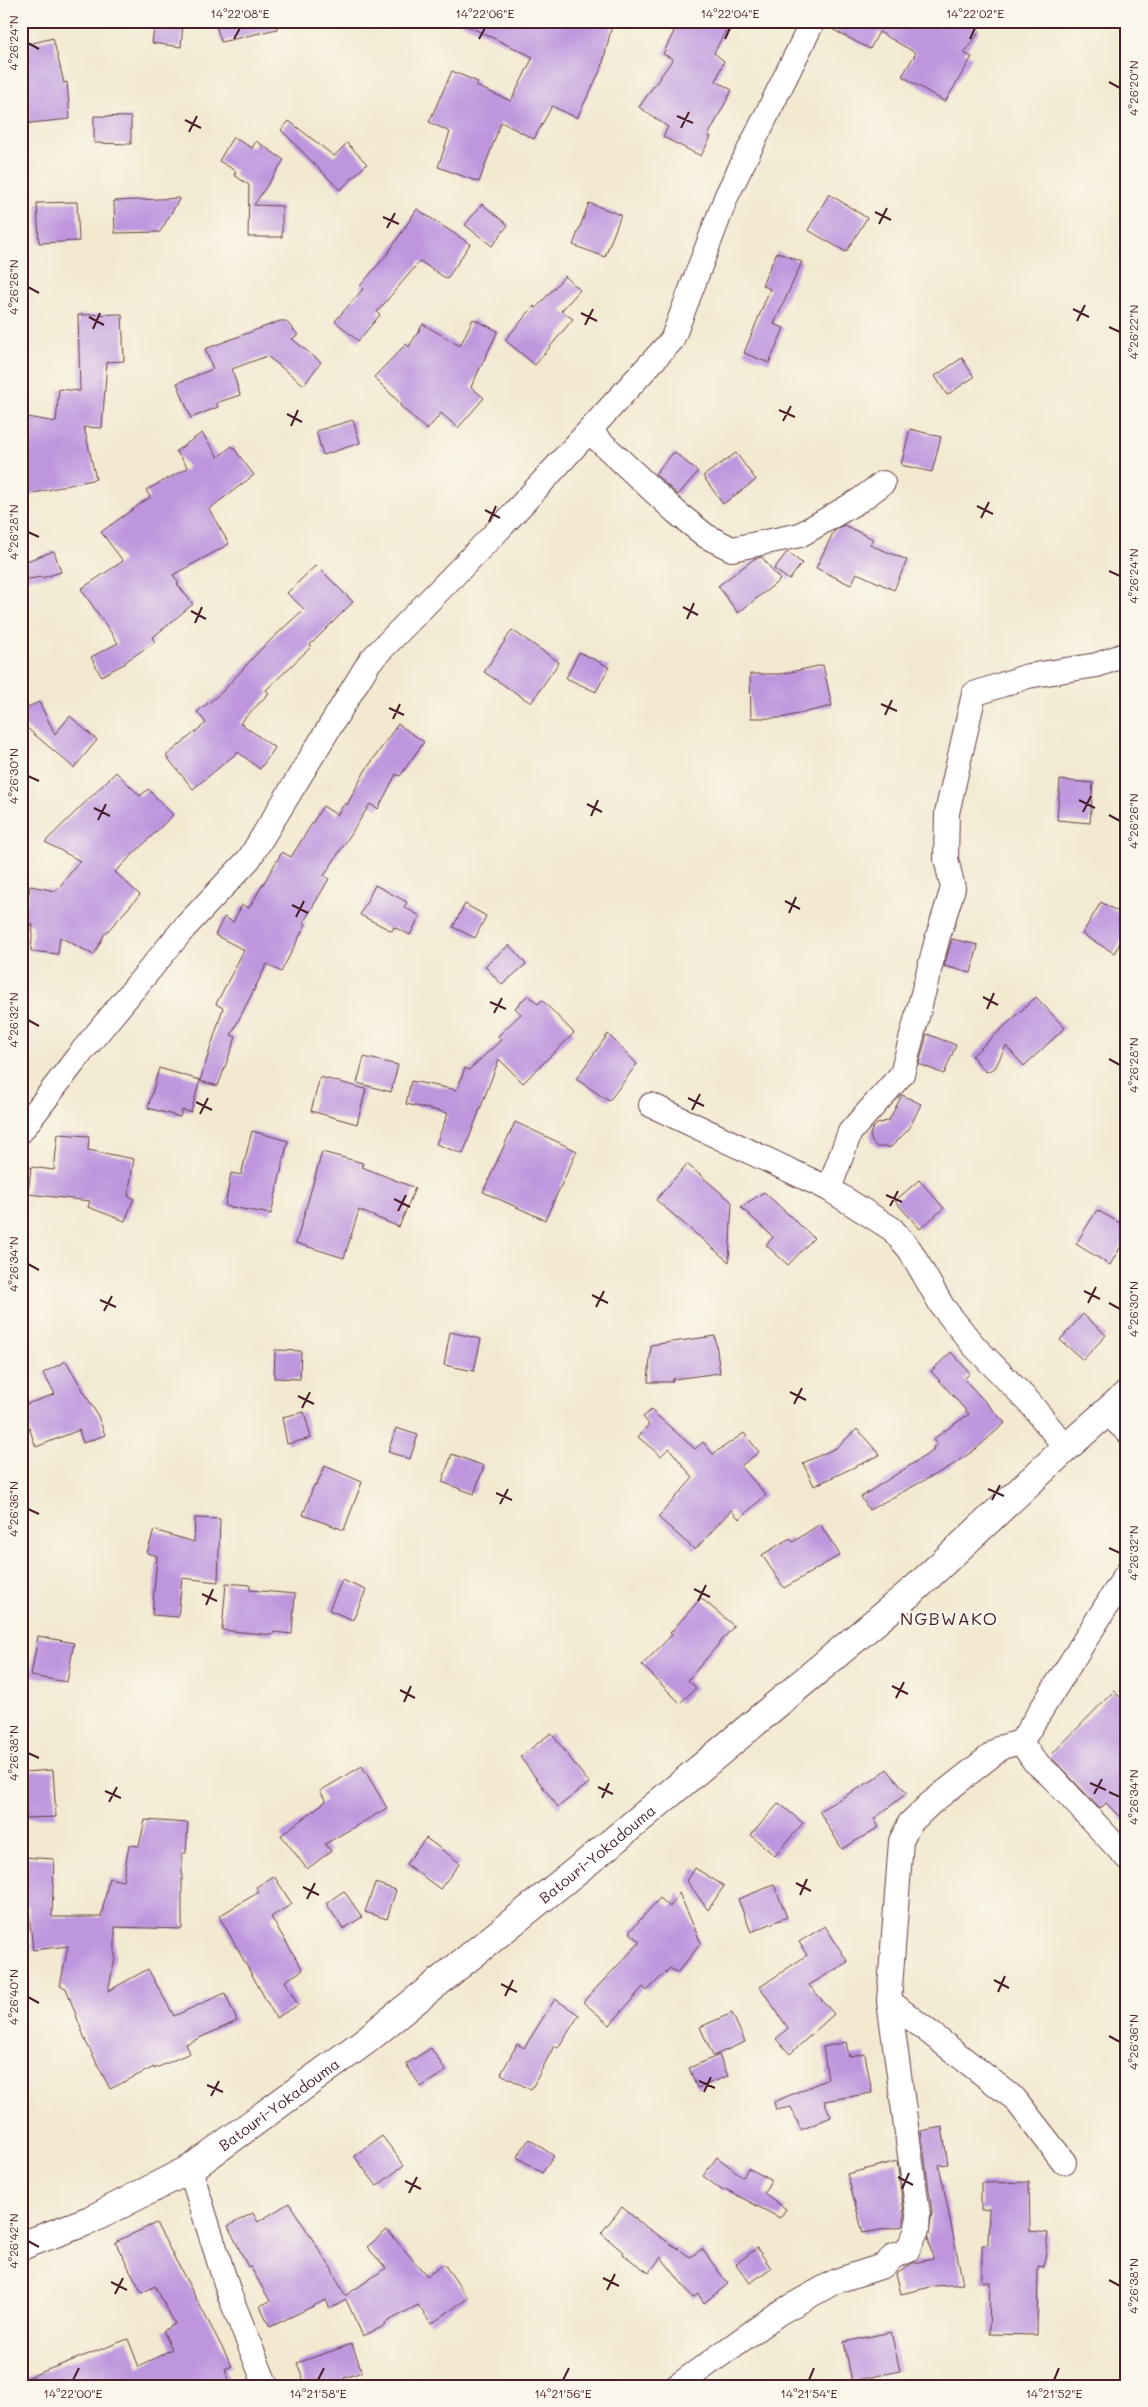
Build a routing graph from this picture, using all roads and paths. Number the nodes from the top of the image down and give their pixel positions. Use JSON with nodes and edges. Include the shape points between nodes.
{"nodes":[{"id":1,"x":813,"y":21,"type":"edge"},
{"id":2,"x":590,"y":432,"type":"junction"},
{"id":3,"x":882,"y":483,"type":"dead end"},
{"id":4,"x":1127,"y":654,"type":"edge"},
{"id":5,"x":651,"y":1106,"type":"dead end"},
{"id":6,"x":21,"y":1131,"type":"edge"},
{"id":7,"x":829,"y":1189,"type":"junction"},
{"id":8,"x":1127,"y":1394,"type":"edge"},
{"id":9,"x":1107,"y":1413,"type":"junction"},
{"id":10,"x":1127,"y":1431,"type":"edge"},
{"id":11,"x":1066,"y":1448,"type":"junction"},
{"id":12,"x":1127,"y":1573,"type":"edge"},
{"id":13,"x":1021,"y":1742,"type":"junction"},
{"id":14,"x":1127,"y":1858,"type":"edge"},
{"id":15,"x":889,"y":2001,"type":"junction"},
{"id":16,"x":1064,"y":2162,"type":"dead end"},
{"id":17,"x":190,"y":2169,"type":"junction"},
{"id":18,"x":21,"y":2246,"type":"edge"},
{"id":19,"x":266,"y":2386,"type":"edge"},
{"id":20,"x":677,"y":2386,"type":"edge"}],
"edges":[{"from":1,"to":2,"type":"street","via":[[727,195],[672,340]]},
{"from":2,"to":3,"type":"street","via":[[676,512],[706,536],[732,549],[800,536]]},
{"from":2,"to":6,"type":"street","via":[[370,661],[249,859],[185,927]]},
{"from":4,"to":7,"type":"street","via":[[1097,665],[1028,676],[974,694],[947,813],[946,859],[953,888],[902,1074],[850,1132]]},
{"from":5,"to":7,"type":"street"},
{"from":7,"to":11,"type":"street","via":[[892,1229],[910,1250],[942,1306]]},
{"from":8,"to":9,"type":"highway","name":"Batouri-Yokadouma"},
{"from":9,"to":10,"type":"street"},
{"from":9,"to":11,"type":"highway","name":"Batouri-Yokadouma"},
{"from":11,"to":17,"type":"highway","name":"Batouri-Yokadouma","via":[[917,1587],[606,1847],[364,2042]]},
{"from":12,"to":13,"type":"street"},
{"from":13,"to":14,"type":"street","via":[[1034,1761]]},
{"from":13,"to":15,"type":"street","via":[[1002,1747],[910,1823],[901,1841]]},
{"from":15,"to":16,"type":"street","via":[[1015,2099]]},
{"from":15,"to":20,"type":"street","via":[[918,2214],[916,2230],[907,2251],[894,2256],[883,2266],[836,2281],[779,2313]]},
{"from":17,"to":18,"type":"highway","name":"Batouri-Yokadouma","via":[[90,2220]]},
{"from":17,"to":19,"type":"street","via":[[230,2296]]}]}
